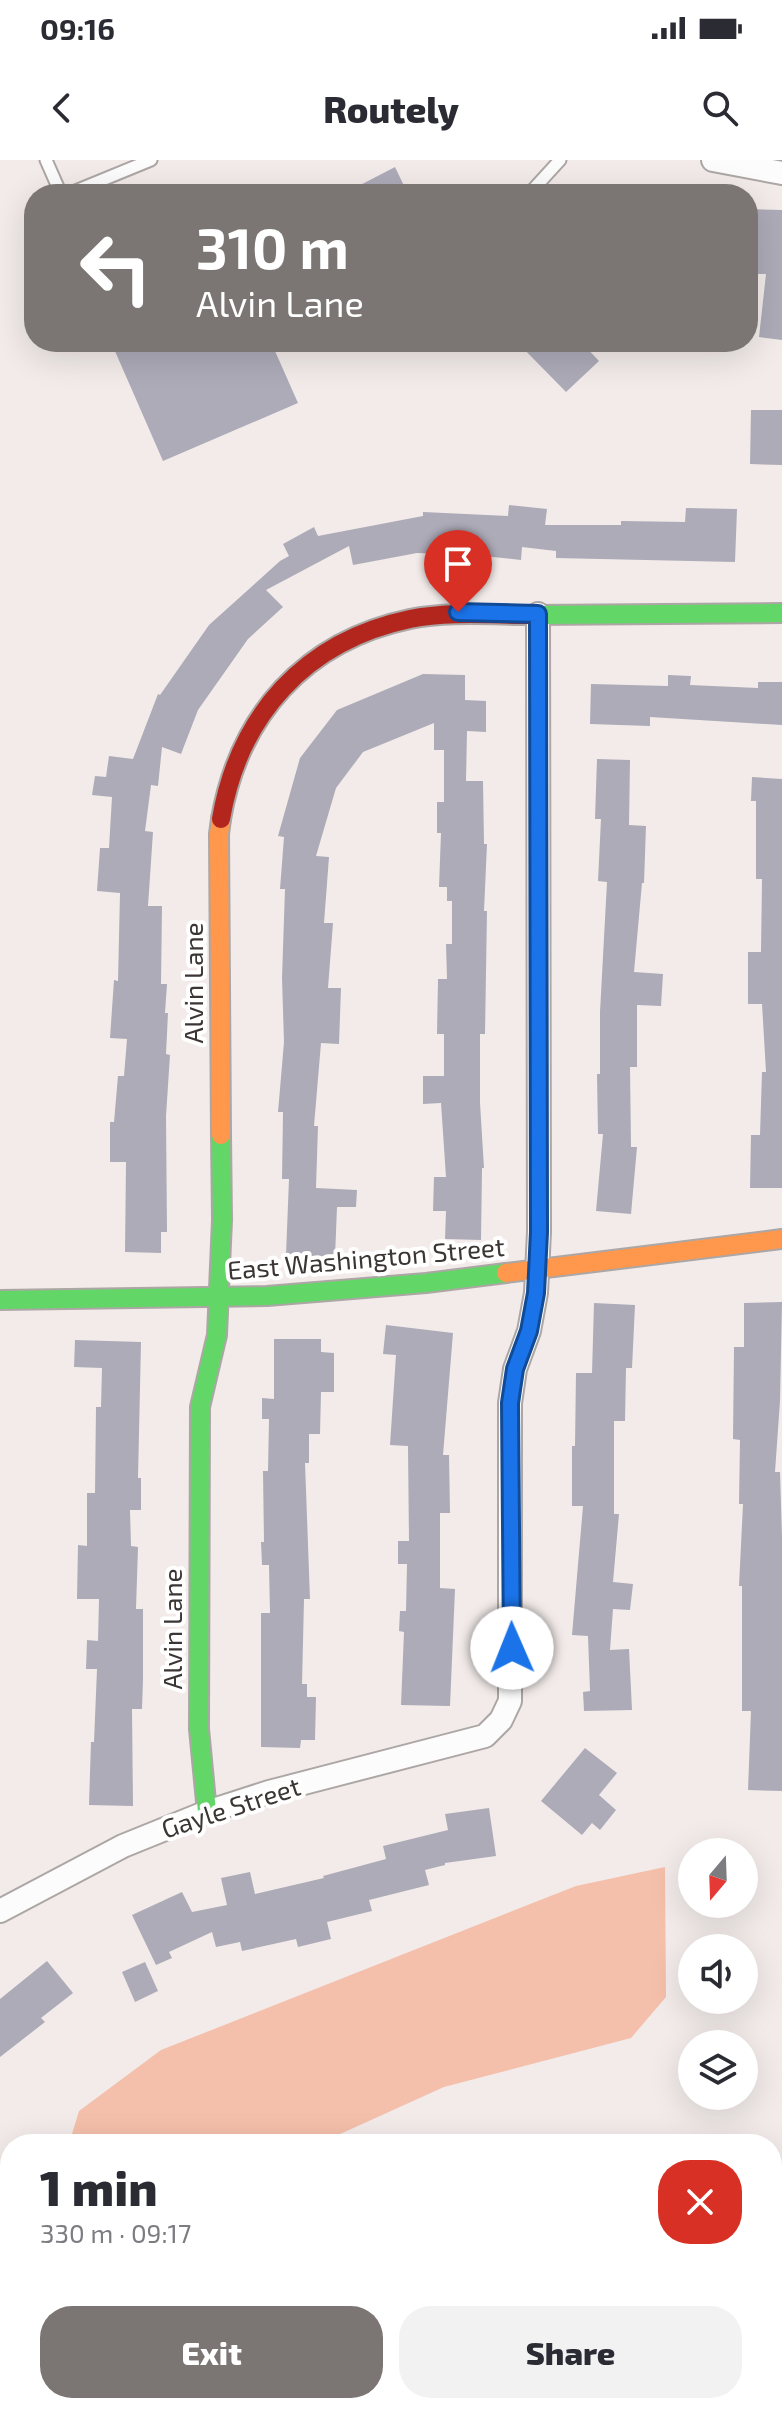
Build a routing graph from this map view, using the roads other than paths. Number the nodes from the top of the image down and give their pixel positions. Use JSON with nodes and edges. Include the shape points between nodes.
{"nodes":[{"id":1,"x":46,"y":160,"type":"edge"},
{"id":2,"x":151,"y":160,"type":"edge"},
{"id":3,"x":560,"y":160,"type":"edge"},
{"id":4,"x":713,"y":160,"type":"edge"},
{"id":5,"x":782,"y":173,"type":"edge"},
{"id":6,"x":57,"y":184,"type":"edge"},
{"id":7,"x":92,"y":184,"type":"edge"},
{"id":8,"x":538,"y":184,"type":"edge"},
{"id":9,"x":782,"y":613,"type":"edge"},
{"id":10,"x":538,"y":614,"type":"junction"},
{"id":11,"x":782,"y":1239,"type":"edge"},
{"id":12,"x":538,"y":1270,"type":"junction"},
{"id":13,"x":219,"y":1297,"type":"junction"},
{"id":14,"x":0,"y":1300,"type":"edge"},
{"id":15,"x":207,"y":1812,"type":"junction"},
{"id":16,"x":0,"y":1911,"type":"edge"}],
"edges":[{"from":1,"to":6,"type":"lane"},
{"from":2,"to":7,"type":"lane"},
{"from":3,"to":8,"type":"lane"},
{"from":4,"to":5,"type":"street"},
{"from":9,"to":10,"type":"street","name":"Alvin Lane"},
{"from":10,"to":12,"type":"street"},
{"from":10,"to":13,"type":"street","name":"Alvin Lane","via":[[436,613],[351,637],[281,690],[240,750],[219,834]]},
{"from":11,"to":12,"type":"street","name":"East Washington Street"},
{"from":12,"to":13,"type":"street","name":"East Washington Street"},
{"from":12,"to":15,"type":"street","name":"Gayle Street","via":[[510,1403],[510,1701],[501,1720],[476,1740]]},
{"from":13,"to":14,"type":"street","name":"East Washington Street"},
{"from":13,"to":15,"type":"street","name":"Alvin Lane","via":[[217,1335],[200,1407],[199,1729]]},
{"from":15,"to":16,"type":"street","name":"Gayle Street","via":[[123,1846]]}]}
